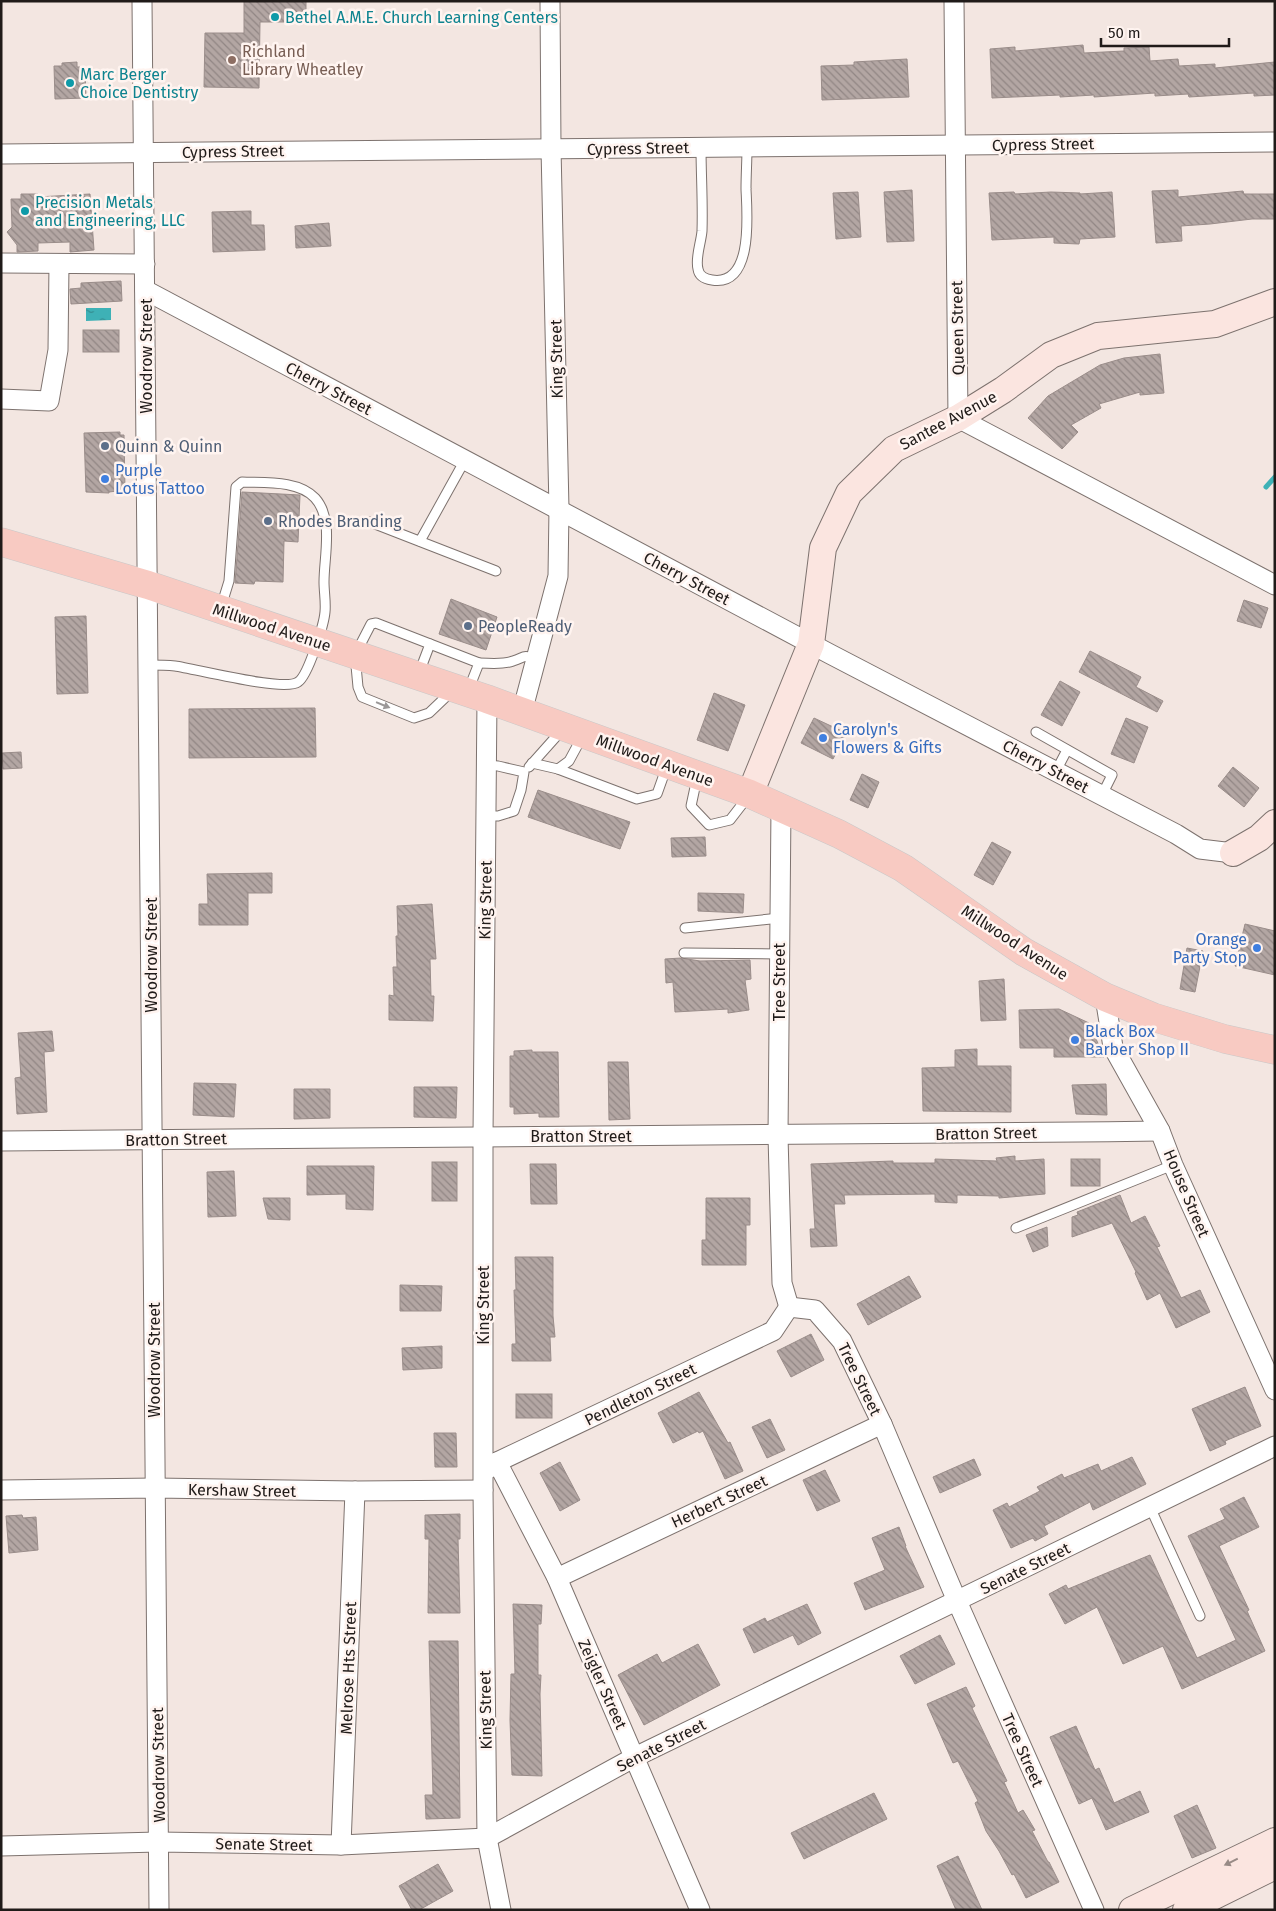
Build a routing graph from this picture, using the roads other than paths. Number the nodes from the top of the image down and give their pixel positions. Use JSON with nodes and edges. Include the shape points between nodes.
{"nodes":[{"id":1,"x":142,"y":1,"type":"edge"},
{"id":2,"x":550,"y":1,"type":"edge"},
{"id":3,"x":954,"y":1,"type":"edge"},
{"id":4,"x":1275,"y":142,"type":"edge"},
{"id":5,"x":956,"y":145,"type":"junction"},
{"id":6,"x":701,"y":147,"type":"junction"},
{"id":7,"x":747,"y":147,"type":"junction"},
{"id":8,"x":551,"y":148,"type":"junction"},
{"id":9,"x":144,"y":152,"type":"junction"},
{"id":10,"x":1,"y":154,"type":"edge"},
{"id":11,"x":1,"y":263,"type":"edge"},
{"id":12,"x":59,"y":264,"type":"junction"},
{"id":13,"x":145,"y":264,"type":"junction"},
{"id":14,"x":145,"y":290,"type":"junction"},
{"id":15,"x":1275,"y":302,"type":"edge"},
{"id":16,"x":1,"y":399,"type":"edge"},
{"id":17,"x":958,"y":418,"type":"junction"},
{"id":18,"x":465,"y":460,"type":"junction"},
{"id":19,"x":559,"y":509,"type":"junction"},
{"id":20,"x":370,"y":522,"type":"dead end"},
{"id":21,"x":420,"y":541,"type":"junction"},
{"id":22,"x":1,"y":542,"type":"edge"},
{"id":23,"x":496,"y":570,"type":"dead end"},
{"id":24,"x":148,"y":585,"type":"junction"},
{"id":25,"x":1275,"y":585,"type":"edge"},
{"id":26,"x":220,"y":610,"type":"junction"},
{"id":27,"x":316,"y":642,"type":"junction"},
{"id":28,"x":430,"y":644,"type":"junction"},
{"id":29,"x":811,"y":644,"type":"junction"},
{"id":30,"x":355,"y":655,"type":"junction"},
{"id":31,"x":536,"y":658,"type":"junction"},
{"id":32,"x":479,"y":663,"type":"junction"},
{"id":33,"x":148,"y":665,"type":"junction"},
{"id":34,"x":418,"y":676,"type":"junction"},
{"id":35,"x":470,"y":693,"type":"junction"},
{"id":36,"x":522,"y":712,"type":"junction"},
{"id":37,"x":574,"y":731,"type":"junction"},
{"id":38,"x":1036,"y":732,"type":"dead end"},
{"id":39,"x":1068,"y":750,"type":"junction"},
{"id":40,"x":532,"y":763,"type":"junction"},
{"id":41,"x":487,"y":765,"type":"junction"},
{"id":42,"x":668,"y":765,"type":"junction"},
{"id":43,"x":558,"y":770,"type":"junction"},
{"id":44,"x":1056,"y":771,"type":"junction"},
{"id":45,"x":524,"y":772,"type":"junction"},
{"id":46,"x":697,"y":775,"type":"junction"},
{"id":47,"x":750,"y":794,"type":"junction"},
{"id":48,"x":1102,"y":795,"type":"junction"},
{"id":49,"x":780,"y":807,"type":"junction"},
{"id":50,"x":486,"y":816,"type":"junction"},
{"id":51,"x":1275,"y":823,"type":"edge"},
{"id":52,"x":1233,"y":853,"type":"joint"},
{"id":53,"x":780,"y":918,"type":"junction"},
{"id":54,"x":685,"y":928,"type":"dead end"},
{"id":55,"x":684,"y":953,"type":"dead end"},
{"id":56,"x":780,"y":954,"type":"junction"},
{"id":57,"x":1104,"y":997,"type":"junction"},
{"id":58,"x":1275,"y":1050,"type":"edge"},
{"id":59,"x":1160,"y":1131,"type":"junction"},
{"id":60,"x":482,"y":1136,"type":"junction"},
{"id":61,"x":778,"y":1136,"type":"junction"},
{"id":62,"x":152,"y":1140,"type":"junction"},
{"id":63,"x":1,"y":1141,"type":"edge"},
{"id":64,"x":1173,"y":1165,"type":"junction"},
{"id":65,"x":1016,"y":1228,"type":"dead end"},
{"id":66,"x":789,"y":1307,"type":"junction"},
{"id":67,"x":1275,"y":1390,"type":"edge"},
{"id":68,"x":882,"y":1424,"type":"junction"},
{"id":69,"x":1275,"y":1446,"type":"edge"},
{"id":70,"x":487,"y":1475,"type":"junction"},
{"id":71,"x":155,"y":1488,"type":"junction"},
{"id":72,"x":1,"y":1490,"type":"edge"},
{"id":73,"x":355,"y":1491,"type":"junction"},
{"id":74,"x":1150,"y":1507,"type":"junction"},
{"id":75,"x":557,"y":1578,"type":"junction"},
{"id":76,"x":957,"y":1601,"type":"junction"},
{"id":77,"x":1200,"y":1616,"type":"dead end"},
{"id":78,"x":635,"y":1757,"type":"junction"},
{"id":79,"x":487,"y":1838,"type":"junction"},
{"id":80,"x":1275,"y":1841,"type":"edge"},
{"id":81,"x":158,"y":1842,"type":"junction"},
{"id":82,"x":341,"y":1845,"type":"junction"},
{"id":83,"x":1,"y":1846,"type":"edge"},
{"id":84,"x":1275,"y":1866,"type":"edge"},
{"id":85,"x":159,"y":1910,"type":"edge"},
{"id":86,"x":500,"y":1910,"type":"edge"},
{"id":87,"x":700,"y":1910,"type":"edge"},
{"id":88,"x":1094,"y":1910,"type":"edge"},
{"id":89,"x":1132,"y":1910,"type":"edge"},
{"id":90,"x":1186,"y":1910,"type":"edge"}],
"edges":[{"from":1,"to":9,"type":"street","name":"Woodrow Street"},
{"from":2,"to":8,"type":"street","name":"King Street"},
{"from":3,"to":5,"type":"street","name":"Queen Street"},
{"from":4,"to":5,"type":"street","name":"Cypress Street"},
{"from":5,"to":7,"type":"street","name":"Cypress Street"},
{"from":5,"to":17,"type":"street","name":"Queen Street"},
{"from":6,"to":7,"type":"street","name":"Cypress Street"},
{"from":6,"to":7,"type":"lane","via":[[702,231],[698,271],[710,280],[718,281],[734,272],[746,248]]},
{"from":6,"to":8,"type":"street","name":"Cypress Street"},
{"from":8,"to":9,"type":"street","name":"Cypress Street"},
{"from":8,"to":19,"type":"street","name":"King Street"},
{"from":9,"to":10,"type":"street","name":"Cypress Street"},
{"from":9,"to":13,"type":"street","name":"Woodrow Street"},
{"from":11,"to":12,"type":"street"},
{"from":12,"to":13,"type":"street"},
{"from":12,"to":16,"type":"street","via":[[58,350],[49,401]]},
{"from":13,"to":14,"type":"street","name":"Woodrow Street"},
{"from":14,"to":18,"type":"street","name":"Cherry Street"},
{"from":14,"to":24,"type":"street","name":"Woodrow Street"},
{"from":15,"to":17,"type":"street","name":"Santee Avenue","via":[[1215,324],[1098,336],[1051,355]]},
{"from":17,"to":25,"type":"street"},
{"from":17,"to":29,"type":"street","name":"Santee Avenue","via":[[894,449],[850,493],[823,548]]},
{"from":18,"to":19,"type":"street","name":"Cherry Street"},
{"from":18,"to":21,"type":"lane"},
{"from":19,"to":29,"type":"street","name":"Cherry Street"},
{"from":19,"to":31,"type":"street","name":"King Street","via":[[558,576]]},
{"from":20,"to":21,"type":"lane"},
{"from":21,"to":23,"type":"lane"},
{"from":22,"to":24,"type":"main road","name":"Millwood Avenue"},
{"from":24,"to":26,"type":"main road","name":"Millwood Avenue"},
{"from":24,"to":33,"type":"street","name":"Woodrow Street"},
{"from":26,"to":27,"type":"main road","name":"Millwood Avenue"},
{"from":26,"to":27,"type":"lane","via":[[229,581],[236,487],[242,482],[298,486],[314,496],[323,508],[327,543],[326,596],[325,615]]},
{"from":27,"to":30,"type":"main road","name":"Millwood Avenue"},
{"from":27,"to":33,"type":"lane","via":[[308,669],[298,682],[288,685],[176,666]]},
{"from":28,"to":30,"type":"lane","via":[[376,623],[371,624]]},
{"from":28,"to":32,"type":"lane"},
{"from":28,"to":34,"type":"lane"},
{"from":29,"to":44,"type":"street","name":"Cherry Street"},
{"from":29,"to":47,"type":"street","name":"Santee Avenue"},
{"from":30,"to":34,"type":"main road","name":"Millwood Avenue"},
{"from":30,"to":35,"type":"lane","one_way":true,"via":[[362,697],[414,718]]},
{"from":31,"to":32,"type":"lane","via":[[524,656],[498,664]]},
{"from":31,"to":36,"type":"street","name":"King Street"},
{"from":32,"to":35,"type":"lane"},
{"from":33,"to":62,"type":"street","name":"Woodrow Street"},
{"from":34,"to":35,"type":"main road","name":"Millwood Avenue"},
{"from":35,"to":36,"type":"main road","name":"Millwood Avenue"},
{"from":35,"to":41,"type":"street","name":"King Street"},
{"from":36,"to":37,"type":"main road","name":"Millwood Avenue"},
{"from":37,"to":40,"type":"lane"},
{"from":37,"to":42,"type":"main road","name":"Millwood Avenue"},
{"from":37,"to":43,"type":"lane","via":[[569,761]]},
{"from":38,"to":39,"type":"lane"},
{"from":39,"to":44,"type":"lane"},
{"from":39,"to":48,"type":"lane","via":[[1112,774]]},
{"from":40,"to":43,"type":"lane"},
{"from":40,"to":45,"type":"lane"},
{"from":41,"to":45,"type":"lane"},
{"from":41,"to":50,"type":"street","name":"King Street"},
{"from":42,"to":43,"type":"lane","via":[[657,794],[637,799]]},
{"from":42,"to":46,"type":"main road","name":"Millwood Avenue"},
{"from":44,"to":48,"type":"street","name":"Cherry Street"},
{"from":45,"to":50,"type":"lane","via":[[514,811]]},
{"from":46,"to":47,"type":"main road","name":"Millwood Avenue"},
{"from":46,"to":47,"type":"lane","via":[[692,806],[709,825],[730,820]]},
{"from":47,"to":49,"type":"main road","name":"Millwood Avenue"},
{"from":48,"to":52,"type":"street","name":"Cherry Street","via":[[1200,849]]},
{"from":49,"to":53,"type":"street","name":"Tree Street"},
{"from":49,"to":57,"type":"main road","name":"Millwood Avenue","via":[[903,868],[1024,952]]},
{"from":50,"to":60,"type":"street","name":"King Street"},
{"from":51,"to":52,"type":"street","via":[[1259,838]]},
{"from":53,"to":54,"type":"lane"},
{"from":53,"to":56,"type":"street","name":"Tree Street"},
{"from":55,"to":56,"type":"lane"},
{"from":56,"to":61,"type":"street","name":"Tree Street"},
{"from":57,"to":58,"type":"main road","name":"Millwood Avenue","via":[[1162,1020]]},
{"from":57,"to":59,"type":"street","name":"House Street","via":[[1113,1047]]},
{"from":59,"to":61,"type":"street","name":"Bratton Street"},
{"from":59,"to":64,"type":"street","name":"House Street"},
{"from":60,"to":61,"type":"street","name":"Bratton Street"},
{"from":60,"to":62,"type":"street","name":"Bratton Street"},
{"from":60,"to":70,"type":"street","name":"King Street"},
{"from":61,"to":66,"type":"street","name":"Tree Street","via":[[782,1282]]},
{"from":62,"to":63,"type":"street","name":"Bratton Street"},
{"from":62,"to":71,"type":"street","name":"Woodrow Street"},
{"from":64,"to":65,"type":"lane"},
{"from":64,"to":67,"type":"street","name":"House Street"},
{"from":66,"to":68,"type":"street","name":"Tree Street","via":[[815,1310],[842,1340]]},
{"from":66,"to":70,"type":"street","name":"Pendleton Street","via":[[773,1331]]},
{"from":68,"to":75,"type":"street","name":"Herbert Street"},
{"from":68,"to":76,"type":"street","name":"Tree Street"},
{"from":69,"to":74,"type":"street","name":"Senate Street"},
{"from":70,"to":73,"type":"street","name":"Kershaw Street"},
{"from":70,"to":75,"type":"street","name":"Zeigler Street"},
{"from":70,"to":79,"type":"street","name":"King Street"},
{"from":71,"to":72,"type":"street","name":"Kershaw Street"},
{"from":71,"to":73,"type":"street","name":"Kershaw Street"},
{"from":71,"to":81,"type":"street","name":"Woodrow Street"},
{"from":73,"to":82,"type":"street","name":"Melrose Hts Street"},
{"from":74,"to":76,"type":"street","name":"Senate Street"},
{"from":74,"to":77,"type":"lane"},
{"from":75,"to":78,"type":"street","name":"Zeigler Street"},
{"from":76,"to":78,"type":"street","name":"Senate Street"},
{"from":76,"to":88,"type":"street","name":"Tree Street"},
{"from":78,"to":79,"type":"street","name":"Senate Street"},
{"from":78,"to":87,"type":"street","name":"Zeigler Street"},
{"from":79,"to":82,"type":"street","name":"Senate Street"},
{"from":79,"to":86,"type":"street","name":"King Street"},
{"from":80,"to":89,"type":"street","one_way":true},
{"from":81,"to":82,"type":"street","name":"Senate Street"},
{"from":81,"to":83,"type":"street","name":"Senate Street"},
{"from":81,"to":85,"type":"street","name":"Woodrow Street"},
{"from":84,"to":90,"type":"street"}]}
